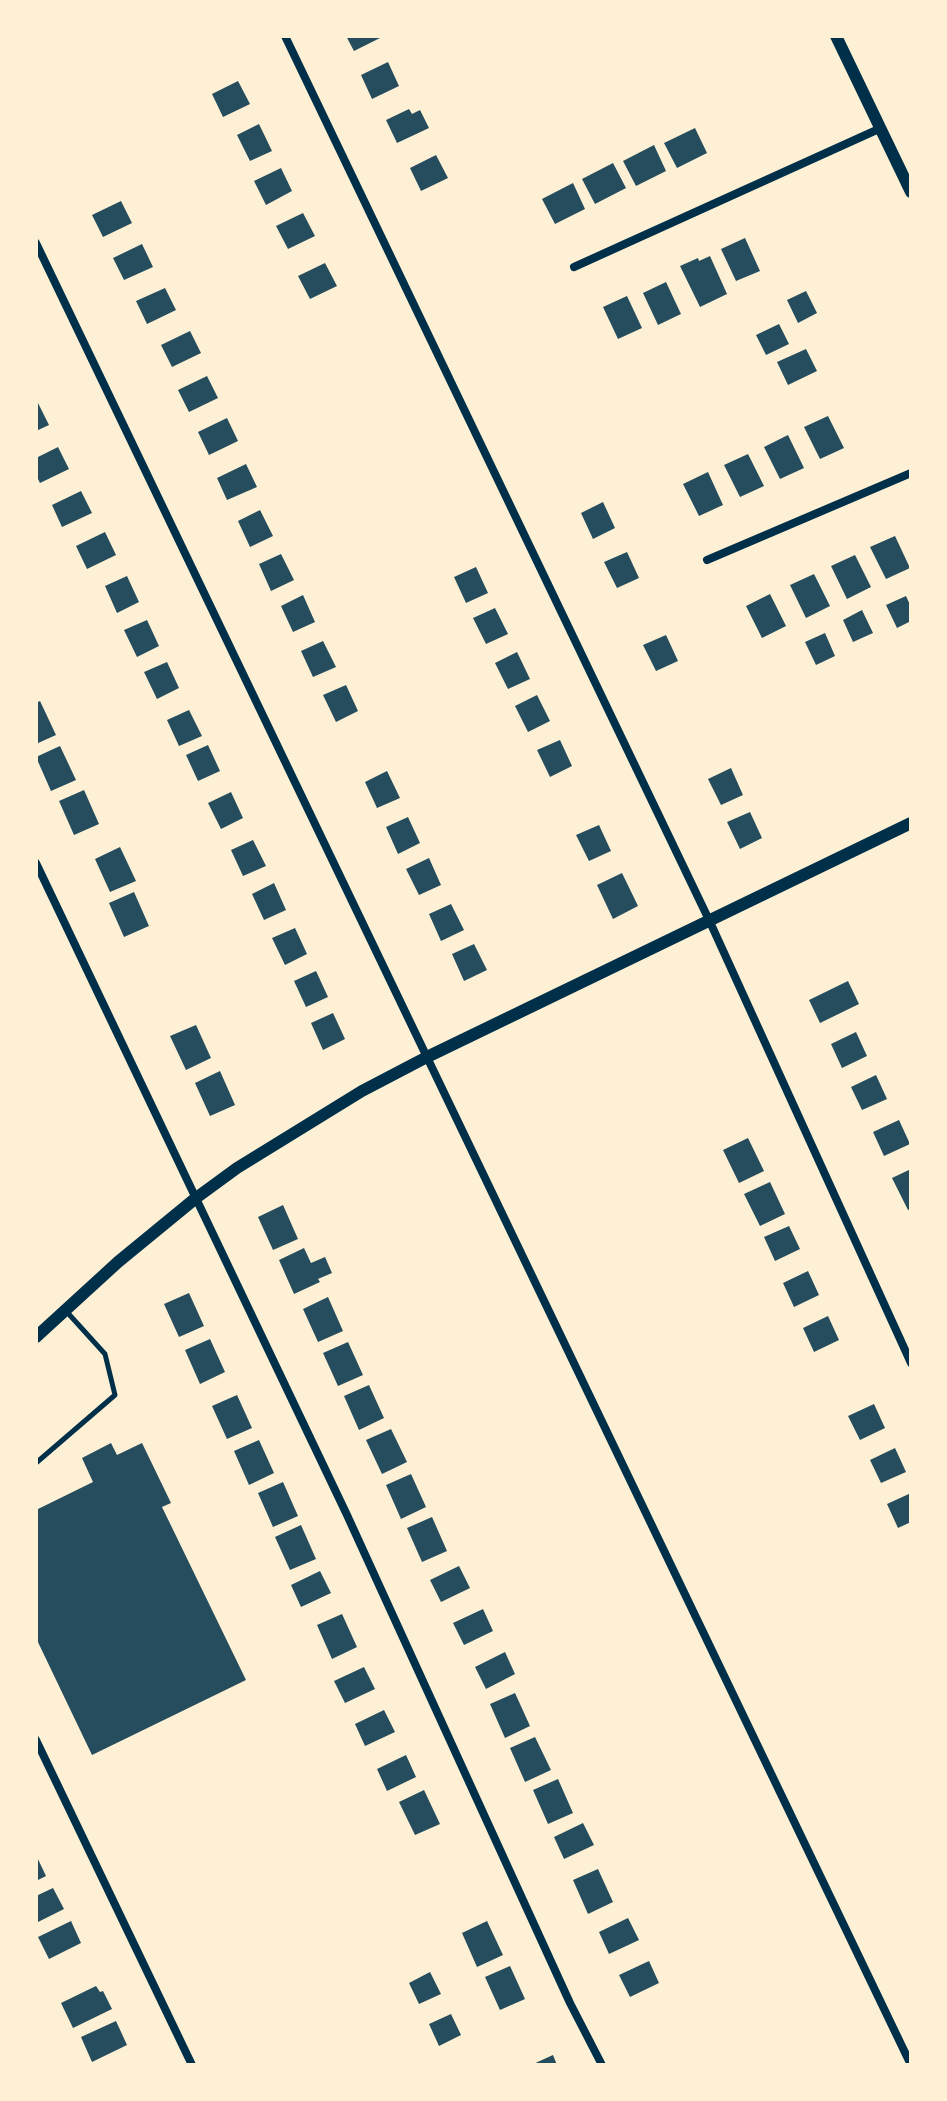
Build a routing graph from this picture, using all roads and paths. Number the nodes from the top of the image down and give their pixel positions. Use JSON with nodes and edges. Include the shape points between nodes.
{"nodes":[{"id":1,"x":285,"y":36,"type":"edge"},
{"id":2,"x":836,"y":36,"type":"edge"},
{"id":3,"x":881,"y":128,"type":"junction"},
{"id":4,"x":911,"y":192,"type":"edge"},
{"id":5,"x":36,"y":243,"type":"edge"},
{"id":6,"x":574,"y":267,"type":"dead end"},
{"id":7,"x":911,"y":473,"type":"edge"},
{"id":8,"x":707,"y":560,"type":"dead end"},
{"id":9,"x":911,"y":823,"type":"edge"},
{"id":10,"x":36,"y":863,"type":"edge"},
{"id":11,"x":710,"y":922,"type":"junction"},
{"id":12,"x":427,"y":1057,"type":"junction"},
{"id":13,"x":196,"y":1198,"type":"junction"},
{"id":14,"x":65,"y":1310,"type":"junction"},
{"id":15,"x":36,"y":1337,"type":"edge"},
{"id":16,"x":911,"y":1363,"type":"edge"},
{"id":17,"x":36,"y":1463,"type":"edge"},
{"id":18,"x":36,"y":1740,"type":"edge"},
{"id":19,"x":192,"y":2065,"type":"edge"},
{"id":20,"x":602,"y":2065,"type":"edge"},
{"id":21,"x":911,"y":2065,"type":"edge"}],
"edges":[{"from":1,"to":11,"type":"street"},
{"from":2,"to":3,"type":"street"},
{"from":3,"to":4,"type":"street"},
{"from":3,"to":6,"type":"street"},
{"from":5,"to":12,"type":"street"},
{"from":7,"to":8,"type":"street"},
{"from":9,"to":11,"type":"street"},
{"from":10,"to":13,"type":"street"},
{"from":11,"to":12,"type":"street"},
{"from":11,"to":16,"type":"street"},
{"from":12,"to":13,"type":"street","via":[[312,1120]]},
{"from":12,"to":21,"type":"street"},
{"from":13,"to":14,"type":"street"},
{"from":13,"to":20,"type":"street"},
{"from":14,"to":15,"type":"street"},
{"from":14,"to":17,"type":"lane","via":[[105,1354],[115,1395]]},
{"from":18,"to":19,"type":"street"}]}
